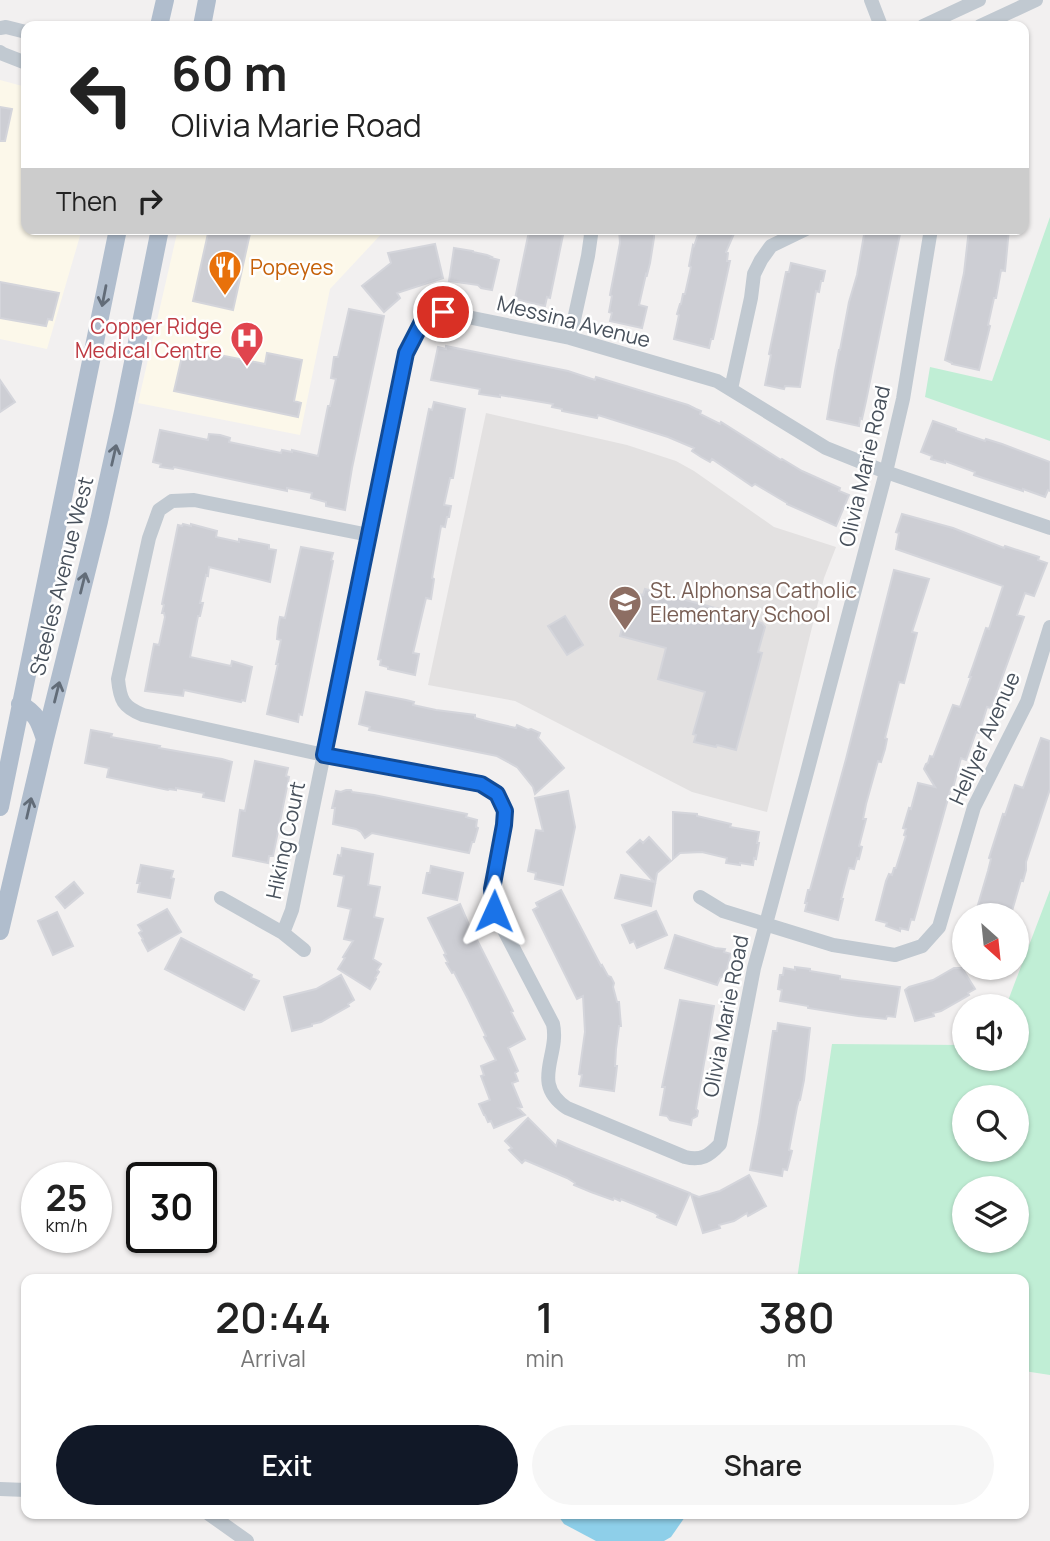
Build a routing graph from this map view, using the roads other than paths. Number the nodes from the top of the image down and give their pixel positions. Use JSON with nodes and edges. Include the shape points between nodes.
{"nodes":[{"id":1,"x":165,"y":0,"type":"edge"},
{"id":2,"x":207,"y":0,"type":"edge"},
{"id":3,"x":871,"y":0,"type":"edge"},
{"id":4,"x":979,"y":0,"type":"edge"},
{"id":5,"x":1036,"y":0,"type":"edge"},
{"id":6,"x":160,"y":21,"type":"edge"},
{"id":7,"x":203,"y":21,"type":"edge"},
{"id":8,"x":879,"y":21,"type":"edge"},
{"id":9,"x":934,"y":21,"type":"edge"},
{"id":10,"x":991,"y":21,"type":"edge"},
{"id":11,"x":0,"y":28,"type":"edge"},
{"id":12,"x":21,"y":31,"type":"edge"},
{"id":13,"x":0,"y":51,"type":"edge"},
{"id":14,"x":21,"y":61,"type":"edge"},
{"id":15,"x":117,"y":235,"type":"edge"},
{"id":16,"x":159,"y":235,"type":"edge"},
{"id":17,"x":591,"y":235,"type":"edge"},
{"id":18,"x":794,"y":235,"type":"edge"},
{"id":19,"x":931,"y":235,"type":"edge"},
{"id":20,"x":570,"y":338,"type":"junction"},
{"id":21,"x":731,"y":389,"type":"junction"},
{"id":22,"x":886,"y":472,"type":"junction"},
{"id":23,"x":1050,"y":528,"type":"edge"},
{"id":24,"x":369,"y":535,"type":"junction"},
{"id":25,"x":1050,"y":627,"type":"edge"},
{"id":26,"x":20,"y":704,"type":"junction"},
{"id":27,"x":45,"y":739,"type":"junction"},
{"id":28,"x":324,"y":755,"type":"junction"},
{"id":29,"x":0,"y":807,"type":"edge"},
{"id":30,"x":700,"y":897,"type":"dead end"},
{"id":31,"x":221,"y":898,"type":"dead end"},
{"id":32,"x":765,"y":923,"type":"junction"},
{"id":33,"x":0,"y":931,"type":"edge"},
{"id":34,"x":283,"y":933,"type":"junction"},
{"id":35,"x":304,"y":950,"type":"dead end"},
{"id":36,"x":0,"y":1489,"type":"edge"},
{"id":37,"x":21,"y":1490,"type":"edge"},
{"id":38,"x":216,"y":1519,"type":"edge"},
{"id":39,"x":247,"y":1541,"type":"edge"}],
"edges":[{"from":1,"to":6,"type":"main road"},
{"from":2,"to":7,"type":"main road"},
{"from":3,"to":8,"type":"street"},
{"from":4,"to":9,"type":"street"},
{"from":5,"to":10,"type":"street"},
{"from":11,"to":12,"type":"street"},
{"from":13,"to":14,"type":"street"},
{"from":15,"to":26,"type":"main road","name":"Steeles Avenue West","one_way":true},
{"from":27,"to":16,"type":"main road","name":"Steeles Avenue West","one_way":true,"via":[[99,522]]},
{"from":17,"to":20,"type":"street"},
{"from":18,"to":21,"type":"street","via":[[771,246],[754,274]]},
{"from":19,"to":22,"type":"street","name":"Olivia Marie Road"},
{"from":20,"to":21,"type":"street","name":"Messina Avenue"},
{"from":20,"to":24,"type":"street","name":"Messina Avenue","via":[[443,312],[422,322],[406,353]]},
{"from":21,"to":22,"type":"street","name":"Messina Avenue","via":[[827,448]]},
{"from":22,"to":23,"type":"street","name":"Messina Avenue"},
{"from":22,"to":32,"type":"street","name":"Olivia Marie Road"},
{"from":24,"to":28,"type":"street","name":"Messina Avenue"},
{"from":24,"to":28,"type":"street","via":[[194,500],[172,501],[159,510],[149,537],[118,679],[124,703],[143,715]]},
{"from":25,"to":32,"type":"street","name":"Hellyer Avenue","via":[[1027,702],[974,807],[939,926],[922,946],[895,956],[833,945]]},
{"from":26,"to":27,"type":"main road","via":[[32,711]]},
{"from":26,"to":29,"type":"main road","name":"Steeles Avenue West"},
{"from":33,"to":27,"type":"main road","name":"Steeles Avenue West","one_way":true},
{"from":28,"to":32,"type":"street","name":"Olivia Marie Road","via":[[481,784],[497,794],[505,811],[492,889],[494,911],[553,1024],[550,1090],[567,1108],[694,1160],[704,1158],[720,1144]]},
{"from":28,"to":34,"type":"street","name":"Hiking Court","via":[[292,910]]},
{"from":30,"to":32,"type":"street","name":"Hellyer Avenue","via":[[723,911]]},
{"from":31,"to":34,"type":"street","name":"Hiking Court"},
{"from":34,"to":35,"type":"street","name":"Hiking Court"},
{"from":36,"to":37,"type":"street"},
{"from":38,"to":39,"type":"street"}]}
